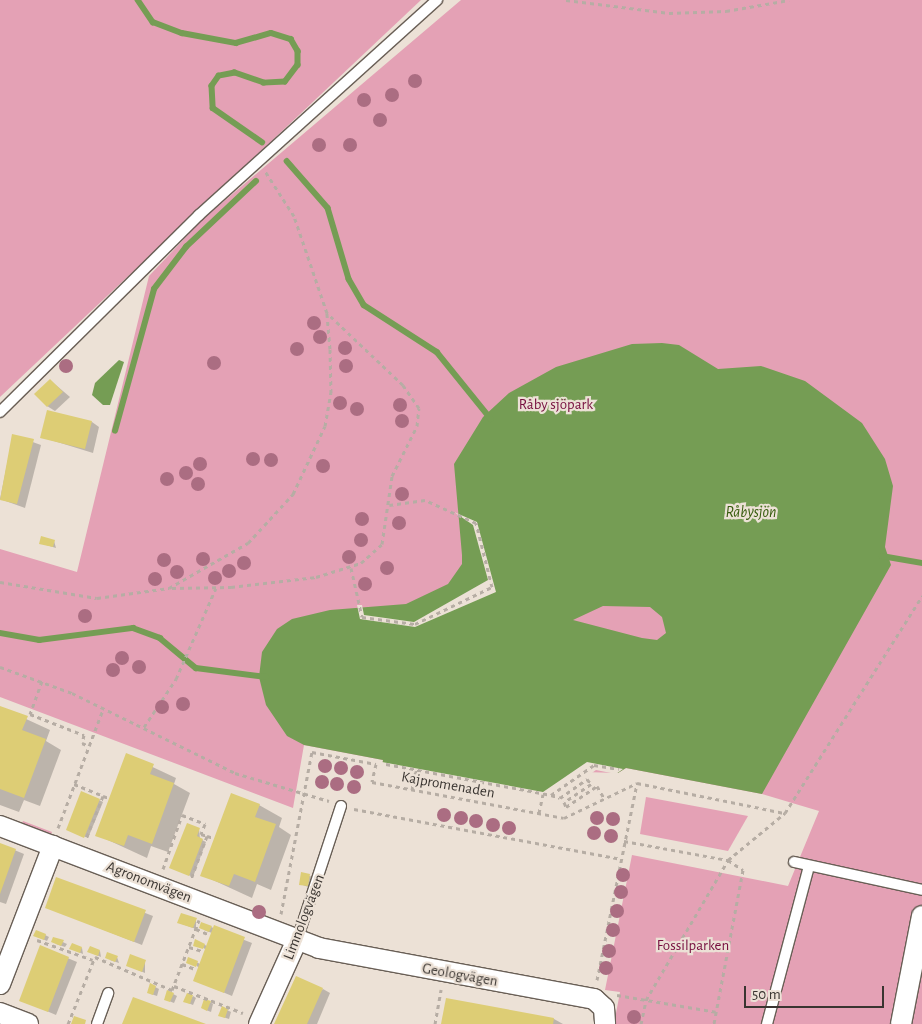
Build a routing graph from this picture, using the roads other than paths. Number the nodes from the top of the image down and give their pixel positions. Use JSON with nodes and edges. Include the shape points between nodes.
{"nodes":[{"id":1,"x":437,"y":0,"type":"edge"},
{"id":2,"x":0,"y":412,"type":"edge"},
{"id":3,"x":341,"y":806,"type":"road end"},
{"id":4,"x":0,"y":826,"type":"edge"},
{"id":5,"x":53,"y":846,"type":"junction"},
{"id":6,"x":794,"y":862,"type":"dead end"},
{"id":7,"x":810,"y":866,"type":"junction"},
{"id":8,"x":922,"y":890,"type":"edge"},
{"id":9,"x":922,"y":916,"type":"edge"},
{"id":10,"x":297,"y":940,"type":"junction"},
{"id":11,"x":0,"y":984,"type":"edge"},
{"id":12,"x":108,"y":993,"type":"dead end"},
{"id":13,"x":0,"y":1014,"type":"edge"},
{"id":14,"x":252,"y":1019,"type":"edge"},
{"id":15,"x":28,"y":1024,"type":"edge"},
{"id":16,"x":97,"y":1024,"type":"edge"},
{"id":17,"x":605,"y":1024,"type":"edge"},
{"id":18,"x":767,"y":1024,"type":"edge"},
{"id":19,"x":901,"y":1024,"type":"edge"}],
"edges":[{"from":1,"to":2,"type":"lane","via":[[261,161]]},
{"from":3,"to":10,"type":"lane","name":"Limnologvägen"},
{"from":4,"to":5,"type":"street","name":"Agronomvägen"},
{"from":5,"to":10,"type":"street","name":"Agronomvägen"},
{"from":5,"to":11,"type":"street"},
{"from":6,"to":7,"type":"lane"},
{"from":7,"to":8,"type":"lane"},
{"from":7,"to":18,"type":"lane"},
{"from":9,"to":19,"type":"street"},
{"from":10,"to":14,"type":"street","name":"Limnologvägen"},
{"from":10,"to":17,"type":"street","name":"Geologvägen","via":[[444,972],[594,999],[604,1008]]},
{"from":12,"to":16,"type":"lane"},
{"from":13,"to":15,"type":"street"}]}
